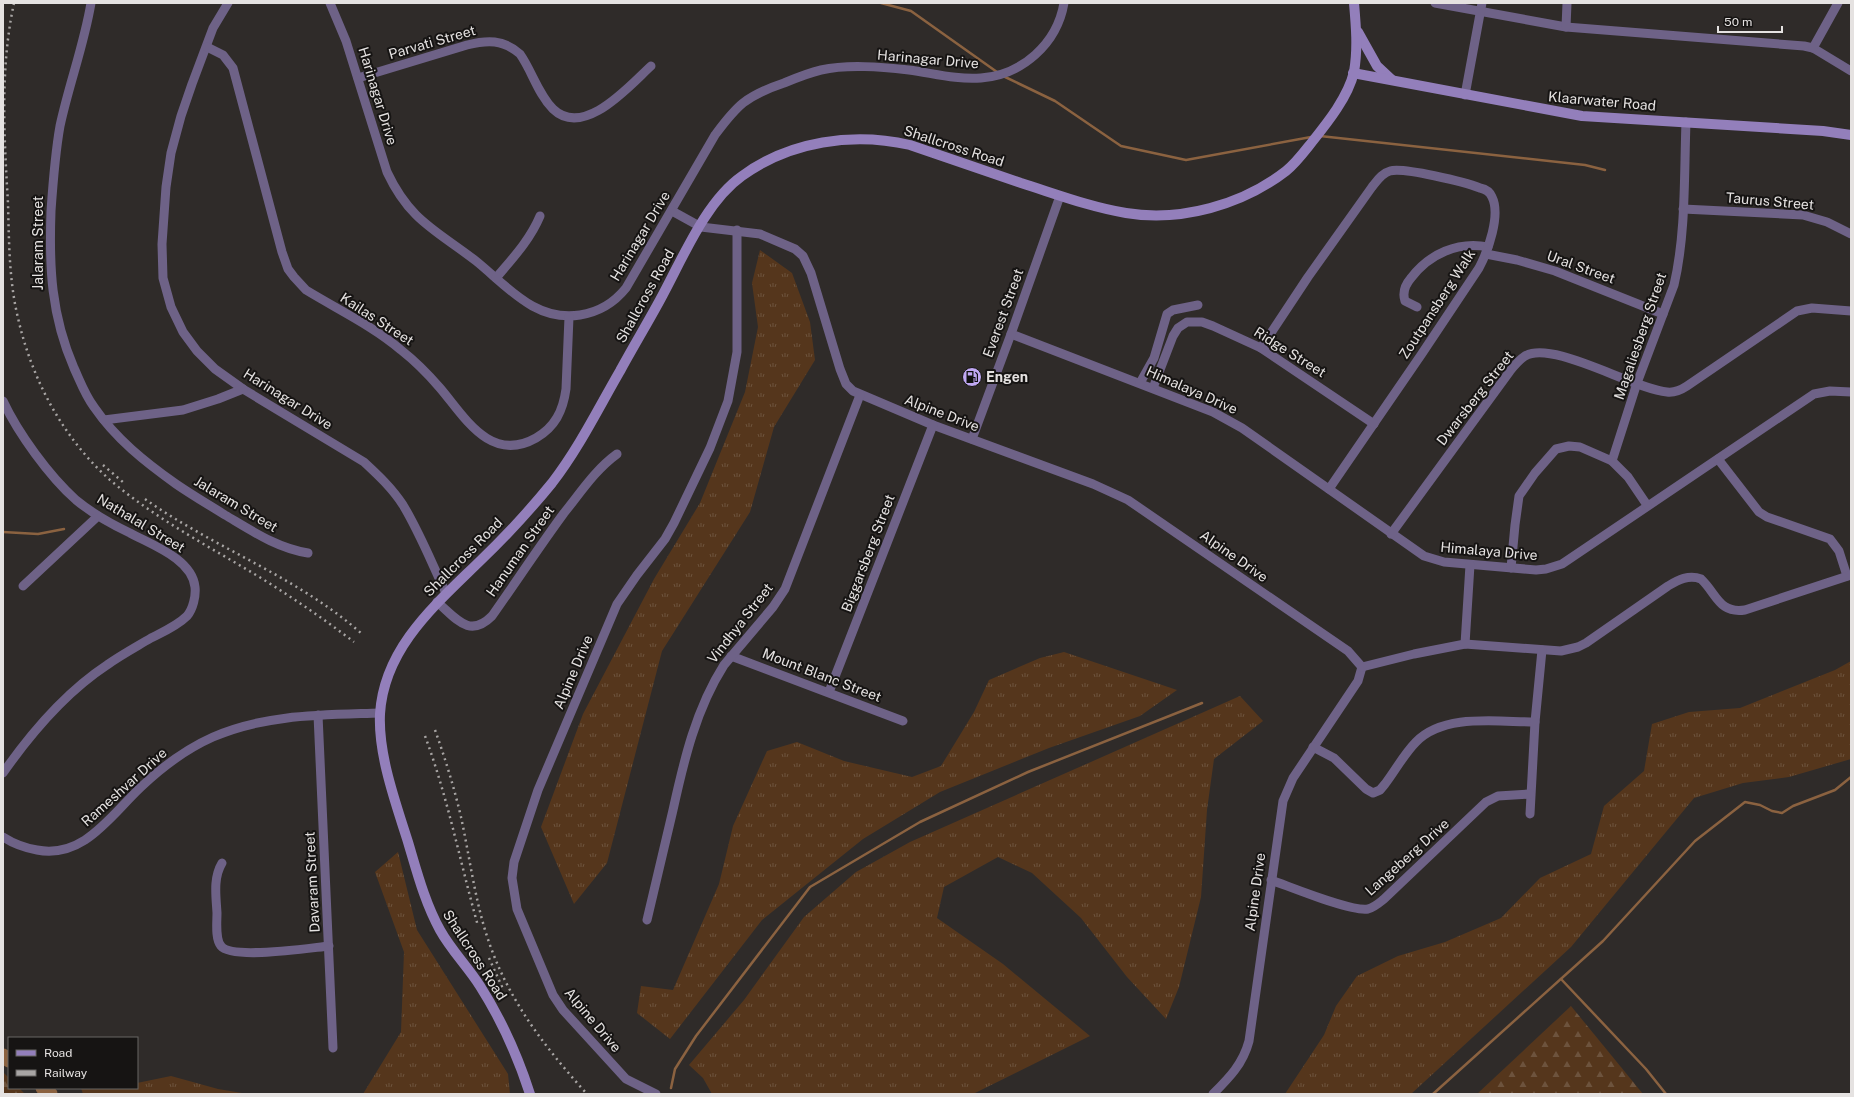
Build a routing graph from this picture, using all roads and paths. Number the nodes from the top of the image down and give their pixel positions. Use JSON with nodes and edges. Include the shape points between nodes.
{"nodes":[{"id":1,"x":91,"y":3,"type":"edge"},
{"id":2,"x":228,"y":3,"type":"edge"},
{"id":3,"x":330,"y":3,"type":"edge"},
{"id":4,"x":1064,"y":3,"type":"edge"},
{"id":5,"x":1354,"y":3,"type":"edge"},
{"id":6,"x":1435,"y":3,"type":"edge"},
{"id":7,"x":1567,"y":3,"type":"edge"},
{"id":8,"x":1838,"y":3,"type":"edge"},
{"id":9,"x":1481,"y":8,"type":"edge"},
{"id":10,"x":1566,"y":27,"type":"junction"},
{"id":11,"x":1356,"y":28,"type":"junction"},
{"id":12,"x":206,"y":47,"type":"junction"},
{"id":13,"x":1813,"y":48,"type":"junction"},
{"id":14,"x":651,"y":66,"type":"dead end"},
{"id":15,"x":1851,"y":71,"type":"edge"},
{"id":16,"x":1354,"y":73,"type":"junction"},
{"id":17,"x":358,"y":78,"type":"junction"},
{"id":18,"x":1394,"y":81,"type":"junction"},
{"id":19,"x":1465,"y":95,"type":"junction"},
{"id":20,"x":1686,"y":122,"type":"junction"},
{"id":21,"x":1851,"y":135,"type":"edge"},
{"id":22,"x":1060,"y":196,"type":"junction"},
{"id":23,"x":1683,"y":209,"type":"junction"},
{"id":24,"x":672,"y":212,"type":"junction"},
{"id":25,"x":540,"y":216,"type":"dead end"},
{"id":26,"x":701,"y":227,"type":"junction"},
{"id":27,"x":737,"y":230,"type":"junction"},
{"id":28,"x":1851,"y":234,"type":"edge"},
{"id":29,"x":1487,"y":251,"type":"junction"},
{"id":30,"x":496,"y":278,"type":"junction"},
{"id":31,"x":1198,"y":305,"type":"dead end"},
{"id":32,"x":1417,"y":307,"type":"dead end"},
{"id":33,"x":1851,"y":311,"type":"edge"},
{"id":34,"x":1663,"y":314,"type":"junction"},
{"id":35,"x":568,"y":317,"type":"junction"},
{"id":36,"x":1011,"y":334,"type":"junction"},
{"id":37,"x":1261,"y":348,"type":"junction"},
{"id":38,"x":1140,"y":383,"type":"junction"},
{"id":39,"x":1637,"y":383,"type":"junction"},
{"id":40,"x":1153,"y":388,"type":"junction"},
{"id":41,"x":243,"y":389,"type":"junction"},
{"id":42,"x":1851,"y":392,"type":"edge"},
{"id":43,"x":860,"y":395,"type":"junction"},
{"id":44,"x":3,"y":401,"type":"edge"},
{"id":45,"x":104,"y":420,"type":"junction"},
{"id":46,"x":1374,"y":424,"type":"junction"},
{"id":47,"x":933,"y":425,"type":"junction"},
{"id":48,"x":972,"y":439,"type":"junction"},
{"id":49,"x":617,"y":454,"type":"dead end"},
{"id":50,"x":1718,"y":459,"type":"junction"},
{"id":51,"x":1612,"y":461,"type":"junction"},
{"id":52,"x":1328,"y":488,"type":"junction"},
{"id":53,"x":1647,"y":506,"type":"junction"},
{"id":54,"x":98,"y":516,"type":"junction"},
{"id":55,"x":1391,"y":534,"type":"junction"},
{"id":56,"x":308,"y":553,"type":"dead end"},
{"id":57,"x":1470,"y":565,"type":"junction"},
{"id":58,"x":1511,"y":568,"type":"junction"},
{"id":59,"x":1849,"y":575,"type":"edge"},
{"id":60,"x":23,"y":586,"type":"dead end"},
{"id":61,"x":446,"y":593,"type":"junction"},
{"id":62,"x":437,"y":602,"type":"junction"},
{"id":63,"x":1466,"y":644,"type":"junction"},
{"id":64,"x":1542,"y":650,"type":"junction"},
{"id":65,"x":731,"y":656,"type":"junction"},
{"id":66,"x":1362,"y":667,"type":"junction"},
{"id":67,"x":829,"y":692,"type":"junction"},
{"id":68,"x":380,"y":713,"type":"junction"},
{"id":69,"x":318,"y":715,"type":"junction"},
{"id":70,"x":903,"y":721,"type":"dead end"},
{"id":71,"x":1535,"y":722,"type":"junction"},
{"id":72,"x":1314,"y":747,"type":"junction"},
{"id":73,"x":3,"y":773,"type":"edge"},
{"id":74,"x":1530,"y":794,"type":"junction"},
{"id":75,"x":1530,"y":814,"type":"dead end"},
{"id":76,"x":3,"y":837,"type":"edge"},
{"id":77,"x":222,"y":863,"type":"dead end"},
{"id":78,"x":1271,"y":880,"type":"junction"},
{"id":79,"x":647,"y":920,"type":"dead end"},
{"id":80,"x":329,"y":946,"type":"junction"},
{"id":81,"x":333,"y":1048,"type":"dead end"},
{"id":82,"x":530,"y":1094,"type":"edge"},
{"id":83,"x":656,"y":1094,"type":"edge"},
{"id":84,"x":1213,"y":1094,"type":"edge"}],
"edges":[{"from":1,"to":45,"type":"street","name":"Jalaram Street","via":[[56,148],[50,264],[56,317],[67,353],[84,390]]},
{"from":2,"to":12,"type":"street","name":"Harinagar Drive","via":[[213,28]]},
{"from":3,"to":17,"type":"street","name":"Harinagar Drive"},
{"from":4,"to":24,"type":"street","name":"Harinagar Drive","via":[[1054,33],[1038,53],[1016,69],[1001,74],[967,78],[906,70],[840,68],[821,70],[754,95],[734,112],[716,135]]},
{"from":5,"to":11,"type":"street","name":"Shallcross Road"},
{"from":6,"to":9,"type":"street"},
{"from":7,"to":10,"type":"street"},
{"from":8,"to":13,"type":"street"},
{"from":9,"to":10,"type":"street"},
{"from":9,"to":19,"type":"street"},
{"from":10,"to":13,"type":"street","via":[[1792,44]]},
{"from":11,"to":16,"type":"street","name":"Shallcross Road"},
{"from":11,"to":18,"type":"street","via":[[1377,66]]},
{"from":12,"to":35,"type":"street","name":"Kailas Street","via":[[223,55],[233,68],[276,232],[288,269],[294,278],[306,290],[399,348],[431,378],[466,422],[480,435],[505,445],[524,443],[540,436],[557,420],[566,389]]},
{"from":12,"to":41,"type":"street","name":"Harinagar Drive","via":[[181,116],[171,153],[162,244],[163,278],[171,307],[183,332],[215,369]]},
{"from":13,"to":15,"type":"street"},
{"from":14,"to":17,"type":"street","name":"Parvati Street","via":[[605,107],[587,117],[578,118],[568,117],[554,110],[520,54],[512,47],[497,42],[467,45]]},
{"from":16,"to":18,"type":"street","name":"Klaarwater Road"},
{"from":16,"to":22,"type":"street","name":"Shallcross Road","via":[[1335,110],[1301,155],[1286,170],[1244,196],[1202,210],[1150,215],[1102,208]]},
{"from":17,"to":30,"type":"street","name":"Harinagar Drive","via":[[387,172],[403,200],[433,231]]},
{"from":18,"to":19,"type":"street","name":"Klaarwater Road"},
{"from":19,"to":20,"type":"street","name":"Klaarwater Road","via":[[1582,116]]},
{"from":20,"to":21,"type":"street","name":"Klaarwater Road"},
{"from":20,"to":23,"type":"street","name":"Magaliesberg Street"},
{"from":22,"to":26,"type":"street","name":"Shallcross Road","via":[[910,145],[878,140],[839,140],[813,144],[788,152],[743,176],[717,200]]},
{"from":22,"to":36,"type":"street","name":"Everest Street"},
{"from":23,"to":28,"type":"street","name":"Taurus Street","via":[[1802,215],[1827,222]]},
{"from":23,"to":34,"type":"street","name":"Magaliesberg Street","via":[[1677,273]]},
{"from":24,"to":26,"type":"street","name":"Alpine Drive"},
{"from":24,"to":35,"type":"street","name":"Harinagar Drive","via":[[633,279],[619,297],[598,310]]},
{"from":25,"to":30,"type":"street","via":[[527,240]]},
{"from":26,"to":27,"type":"street","name":"Alpine Drive"},
{"from":26,"to":61,"type":"street","name":"Shallcross Road","via":[[593,419],[552,483],[483,559]]},
{"from":27,"to":43,"type":"street","name":"Alpine Drive","via":[[760,234],[783,243],[803,256],[811,273],[846,384]]},
{"from":27,"to":83,"type":"street","name":"Alpine Drive","via":[[737,352],[728,401],[710,448],[674,523],[617,604],[538,790],[514,862],[512,878],[517,909],[553,995],[563,1010],[626,1079]]},
{"from":29,"to":32,"type":"street","name":"Ural Street","via":[[1476,245],[1462,246],[1436,254],[1424,263],[1404,290],[1405,301]]},
{"from":29,"to":34,"type":"street","name":"Ural Street","via":[[1555,271]]},
{"from":29,"to":37,"type":"street","name":"Zoutpansberg Walk","via":[[1494,211],[1492,196],[1488,191],[1408,171],[1384,173],[1308,277]]},
{"from":29,"to":46,"type":"street","name":"Zoutpansberg Walk","via":[[1469,284]]},
{"from":30,"to":35,"type":"street","name":"Harinagar Drive","via":[[533,307]]},
{"from":31,"to":38,"type":"street","via":[[1173,310],[1167,314],[1154,358]]},
{"from":33,"to":39,"type":"street","name":"Dwarsberg Street","via":[[1812,308],[1797,311],[1680,390],[1667,392]]},
{"from":34,"to":39,"type":"street","name":"Magaliesberg Street"},
{"from":36,"to":38,"type":"street","name":"Himalaya Drive"},
{"from":36,"to":48,"type":"street","name":"Everest Street"},
{"from":37,"to":40,"type":"street","name":"Ridge Street","via":[[1202,322],[1187,322],[1178,328],[1173,336]]},
{"from":37,"to":46,"type":"street","name":"Ridge Street"},
{"from":38,"to":40,"type":"street","name":"Himalaya Drive"},
{"from":39,"to":51,"type":"street","name":"Magaliesberg Street"},
{"from":39,"to":55,"type":"street","name":"Dwarsberg Street","via":[[1552,354],[1536,353],[1524,356],[1510,371]]},
{"from":40,"to":52,"type":"street","name":"Himalaya Drive","via":[[1214,412]]},
{"from":41,"to":45,"type":"street","via":[[212,402],[183,410]]},
{"from":41,"to":61,"type":"street","name":"Harinagar Drive","via":[[364,462],[376,473],[403,505],[422,539]]},
{"from":42,"to":50,"type":"street","name":"Himalaya Drive","via":[[1830,391],[1814,394]]},
{"from":43,"to":47,"type":"street","name":"Alpine Drive"},
{"from":43,"to":65,"type":"street","name":"Vindhya Street","via":[[785,589]]},
{"from":44,"to":54,"type":"street","name":"Nathalal Street","via":[[28,442],[61,485]]},
{"from":45,"to":56,"type":"street","name":"Jalaram Street","via":[[127,446],[187,491],[276,544]]},
{"from":46,"to":52,"type":"street","name":"Zoutpansberg Walk"},
{"from":47,"to":48,"type":"street","name":"Alpine Drive"},
{"from":47,"to":67,"type":"street","name":"Biggarsberg Street"},
{"from":48,"to":66,"type":"street","name":"Alpine Drive","via":[[1093,484],[1128,500],[1348,651]]},
{"from":49,"to":62,"type":"street","name":"Hanuman Street","via":[[598,470],[585,486],[492,616],[485,622],[479,626],[467,626]]},
{"from":50,"to":53,"type":"street","name":"Himalaya Drive"},
{"from":50,"to":59,"type":"street","via":[[1759,512],[1830,539],[1839,551]]},
{"from":51,"to":53,"type":"street","via":[[1628,477]]},
{"from":51,"to":58,"type":"street","via":[[1580,447],[1561,447],[1551,454],[1520,496]]},
{"from":52,"to":55,"type":"street","name":"Himalaya Drive"},
{"from":53,"to":58,"type":"street","name":"Himalaya Drive","via":[[1558,566],[1546,570]]},
{"from":54,"to":60,"type":"street"},
{"from":54,"to":73,"type":"street","name":"Nathalal Street","via":[[156,547],[185,567],[195,584],[194,599],[187,615],[180,621],[105,666],[83,683],[37,729]]},
{"from":55,"to":57,"type":"street","name":"Himalaya Drive","via":[[1434,560]]},
{"from":57,"to":58,"type":"street","name":"Himalaya Drive"},
{"from":57,"to":63,"type":"street"},
{"from":59,"to":64,"type":"street","via":[[1736,611],[1721,605],[1701,579],[1681,579],[1586,643],[1561,651]]},
{"from":61,"to":62,"type":"street","name":"Shallcross Road"},
{"from":62,"to":68,"type":"street","name":"Shallcross Road","via":[[398,654],[388,675]]},
{"from":63,"to":64,"type":"street"},
{"from":63,"to":66,"type":"street"},
{"from":64,"to":71,"type":"street"},
{"from":65,"to":67,"type":"street","name":"Mount Blanc Street"},
{"from":65,"to":79,"type":"street","name":"Vindhya Street","via":[[718,674],[689,741]]},
{"from":66,"to":72,"type":"street","name":"Alpine Drive","via":[[1358,681]]},
{"from":67,"to":70,"type":"street","name":"Mount Blanc Street"},
{"from":68,"to":69,"type":"street","name":"Rameshvar Drive"},
{"from":68,"to":82,"type":"street","name":"Shallcross Road","via":[[385,761],[429,907],[440,930],[481,988],[498,1018]]},
{"from":69,"to":76,"type":"street","name":"Rameshvar Drive","via":[[252,724],[213,738],[187,751],[159,771],[93,834],[70,848],[43,851],[27,848]]},
{"from":69,"to":80,"type":"street","name":"Davaram Street"},
{"from":71,"to":72,"type":"street","via":[[1463,722],[1445,726],[1416,742],[1380,790],[1373,793],[1334,758]]},
{"from":71,"to":74,"type":"street"},
{"from":72,"to":78,"type":"street","name":"Alpine Drive","via":[[1293,778],[1283,801]]},
{"from":74,"to":75,"type":"street"},
{"from":74,"to":78,"type":"street","name":"Langeberg Drive","via":[[1498,796],[1486,802],[1384,899],[1369,909],[1354,908]]},
{"from":77,"to":80,"type":"street","via":[[218,870],[216,894],[218,938],[222,948],[246,953]]},
{"from":78,"to":84,"type":"street","name":"Alpine Drive","via":[[1246,1054]]},
{"from":80,"to":81,"type":"street","name":"Davaram Street"}]}
